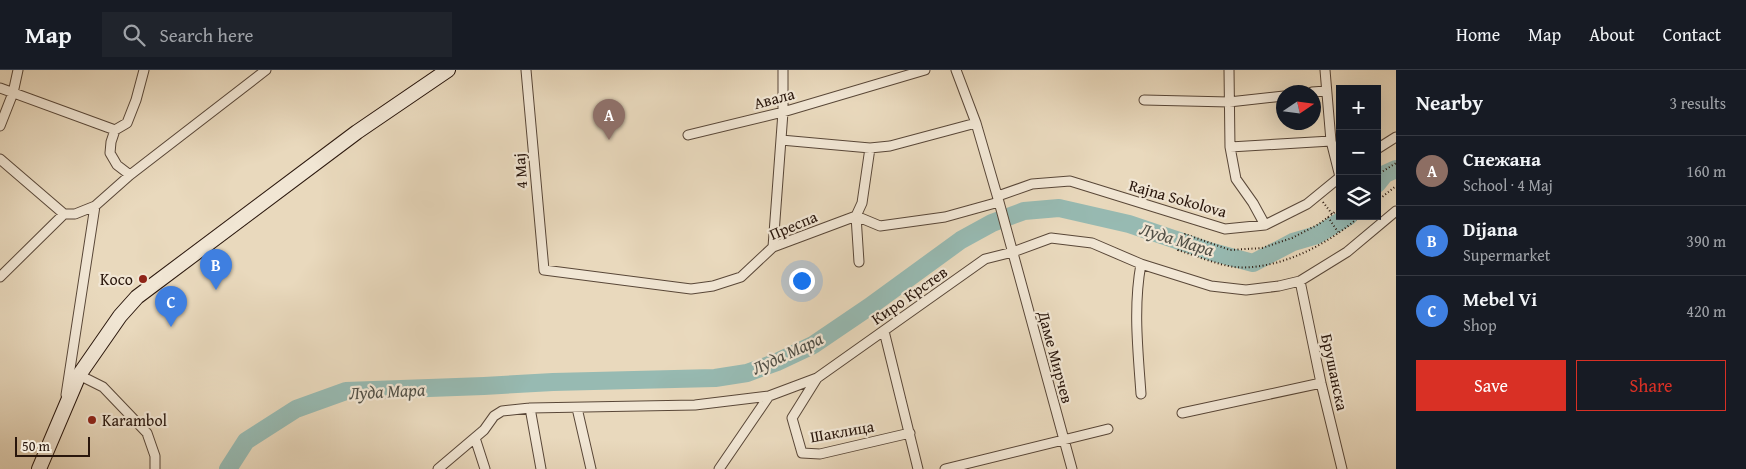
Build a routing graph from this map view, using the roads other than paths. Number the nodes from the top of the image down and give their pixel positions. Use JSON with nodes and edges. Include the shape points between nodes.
{"nodes":[{"id":1,"x":18,"y":70,"type":"edge"},
{"id":2,"x":144,"y":70,"type":"edge"},
{"id":3,"x":266,"y":70,"type":"edge"},
{"id":4,"x":448,"y":70,"type":"edge"},
{"id":5,"x":526,"y":70,"type":"edge"},
{"id":6,"x":783,"y":70,"type":"edge"},
{"id":7,"x":925,"y":70,"type":"edge"},
{"id":8,"x":956,"y":70,"type":"edge"},
{"id":9,"x":1229,"y":70,"type":"edge"},
{"id":10,"x":1325,"y":70,"type":"edge"},
{"id":11,"x":0,"y":88,"type":"edge"},
{"id":12,"x":1321,"y":91,"type":"edge"},
{"id":13,"x":1326,"y":91,"type":"junction"},
{"id":14,"x":13,"y":93,"type":"junction"},
{"id":15,"x":1276,"y":97,"type":"edge"},
{"id":16,"x":1144,"y":100,"type":"dead end"},
{"id":17,"x":1229,"y":102,"type":"junction"},
{"id":18,"x":783,"y":112,"type":"junction"},
{"id":19,"x":976,"y":123,"type":"junction"},
{"id":20,"x":0,"y":126,"type":"edge"},
{"id":21,"x":115,"y":130,"type":"junction"},
{"id":22,"x":688,"y":135,"type":"dead end"},
{"id":23,"x":1396,"y":137,"type":"edge"},
{"id":24,"x":781,"y":140,"type":"junction"},
{"id":25,"x":1331,"y":141,"type":"junction"},
{"id":26,"x":1381,"y":146,"type":"edge"},
{"id":27,"x":1230,"y":147,"type":"junction"},
{"id":28,"x":870,"y":148,"type":"junction"},
{"id":29,"x":0,"y":159,"type":"edge"},
{"id":30,"x":1340,"y":175,"type":"edge"},
{"id":31,"x":130,"y":176,"type":"junction"},
{"id":32,"x":1336,"y":180,"type":"edge"},
{"id":33,"x":998,"y":199,"type":"junction"},
{"id":34,"x":95,"y":206,"type":"junction"},
{"id":35,"x":1396,"y":211,"type":"edge"},
{"id":36,"x":64,"y":214,"type":"junction"},
{"id":37,"x":856,"y":216,"type":"junction"},
{"id":38,"x":1265,"y":225,"type":"junction"},
{"id":39,"x":773,"y":247,"type":"junction"},
{"id":40,"x":1013,"y":252,"type":"junction"},
{"id":41,"x":859,"y":262,"type":"dead end"},
{"id":42,"x":1141,"y":264,"type":"junction"},
{"id":43,"x":544,"y":270,"type":"joint"},
{"id":44,"x":0,"y":277,"type":"edge"},
{"id":45,"x":1300,"y":281,"type":"junction"},
{"id":46,"x":884,"y":331,"type":"junction"},
{"id":47,"x":79,"y":375,"type":"junction"},
{"id":48,"x":817,"y":378,"type":"junction"},
{"id":49,"x":1321,"y":382,"type":"junction"},
{"id":50,"x":1141,"y":394,"type":"dead end"},
{"id":51,"x":769,"y":396,"type":"junction"},
{"id":52,"x":530,"y":408,"type":"junction"},
{"id":53,"x":577,"y":408,"type":"junction"},
{"id":54,"x":65,"y":409,"type":"junction"},
{"id":55,"x":1182,"y":413,"type":"dead end"},
{"id":56,"x":1108,"y":429,"type":"dead end"},
{"id":57,"x":910,"y":433,"type":"junction"},
{"id":58,"x":474,"y":438,"type":"junction"},
{"id":59,"x":1063,"y":440,"type":"junction"},
{"id":60,"x":39,"y":469,"type":"edge"},
{"id":61,"x":155,"y":469,"type":"edge"},
{"id":62,"x":438,"y":469,"type":"edge"},
{"id":63,"x":485,"y":469,"type":"edge"},
{"id":64,"x":541,"y":469,"type":"edge"},
{"id":65,"x":591,"y":469,"type":"edge"},
{"id":66,"x":719,"y":469,"type":"edge"},
{"id":67,"x":918,"y":469,"type":"edge"},
{"id":68,"x":945,"y":469,"type":"edge"},
{"id":69,"x":1072,"y":469,"type":"edge"},
{"id":70,"x":1342,"y":469,"type":"edge"}],
"edges":[{"from":1,"to":14,"type":"street"},
{"from":2,"to":21,"type":"street","via":[[127,123]]},
{"from":3,"to":31,"type":"street"},
{"from":4,"to":47,"type":"main road","via":[[357,132],[137,297]]},
{"from":5,"to":43,"type":"street","name":"4 Мај"},
{"from":6,"to":18,"type":"street"},
{"from":7,"to":18,"type":"street","name":"Авала"},
{"from":8,"to":19,"type":"street","name":"Даме Мирчев"},
{"from":9,"to":17,"type":"street"},
{"from":10,"to":13,"type":"street"},
{"from":11,"to":14,"type":"street"},
{"from":12,"to":13,"type":"street"},
{"from":13,"to":25,"type":"street"},
{"from":14,"to":20,"type":"street"},
{"from":14,"to":21,"type":"street"},
{"from":15,"to":17,"type":"street"},
{"from":16,"to":17,"type":"street"},
{"from":17,"to":27,"type":"street"},
{"from":18,"to":22,"type":"street","name":"Авала"},
{"from":18,"to":24,"type":"street"},
{"from":19,"to":28,"type":"street","via":[[890,146]]},
{"from":19,"to":33,"type":"street","name":"Даме Мирчев"},
{"from":21,"to":31,"type":"street","via":[[110,153],[117,165]]},
{"from":23,"to":26,"type":"street"},
{"from":24,"to":28,"type":"street"},
{"from":24,"to":39,"type":"street"},
{"from":25,"to":27,"type":"street"},
{"from":25,"to":30,"type":"street"},
{"from":27,"to":38,"type":"street","via":[[1236,179]]},
{"from":28,"to":37,"type":"street","via":[[862,204]]},
{"from":29,"to":36,"type":"street"},
{"from":31,"to":34,"type":"street"},
{"from":32,"to":38,"type":"street","name":"Rajna Sokolova","via":[[1307,204]]},
{"from":33,"to":37,"type":"street","via":[[945,217],[880,226]]},
{"from":33,"to":38,"type":"street","name":"Rajna Sokolova","via":[[1032,184],[1070,182],[1225,229]]},
{"from":33,"to":40,"type":"street","name":"Даме Мирчев"},
{"from":34,"to":36,"type":"street","via":[[75,214]]},
{"from":34,"to":54,"type":"street"},
{"from":35,"to":45,"type":"street","name":"Киро Крстев","via":[[1346,252]]},
{"from":36,"to":44,"type":"street"},
{"from":37,"to":39,"type":"street","name":"Преспа"},
{"from":37,"to":41,"type":"street"},
{"from":39,"to":43,"type":"street","name":"Преспа","via":[[741,277],[691,289]]},
{"from":40,"to":42,"type":"street","name":"Киро Крстев","via":[[1051,238],[1092,243]]},
{"from":40,"to":46,"type":"street","name":"Киро Крстев","via":[[985,260]]},
{"from":40,"to":59,"type":"street","name":"Даме Мирчев"},
{"from":42,"to":45,"type":"street","name":"Киро Крстев","via":[[1211,286],[1246,290]]},
{"from":42,"to":50,"type":"street","via":[[1137,286]]},
{"from":45,"to":49,"type":"street","name":"Брушанска"},
{"from":46,"to":48,"type":"street","name":"Киро Крстев"},
{"from":46,"to":57,"type":"street"},
{"from":47,"to":54,"type":"main road"},
{"from":47,"to":61,"type":"street","via":[[103,387],[148,433]]},
{"from":48,"to":51,"type":"street","name":"Киро Крстев"},
{"from":48,"to":57,"type":"street","name":"Шаклица","via":[[792,418],[802,453],[820,454]]},
{"from":49,"to":55,"type":"street"},
{"from":49,"to":70,"type":"street","name":"Брушанска"},
{"from":51,"to":53,"type":"street","name":"Киро Крстев","via":[[695,405]]},
{"from":51,"to":66,"type":"street"},
{"from":52,"to":53,"type":"street","name":"Киро Крстев"},
{"from":52,"to":58,"type":"street","name":"Киро Крстев","via":[[502,411]]},
{"from":52,"to":64,"type":"street"},
{"from":53,"to":65,"type":"street"},
{"from":54,"to":60,"type":"main road"},
{"from":56,"to":59,"type":"street"},
{"from":57,"to":67,"type":"street"},
{"from":58,"to":62,"type":"street","name":"Киро Крстев"},
{"from":58,"to":63,"type":"street"},
{"from":59,"to":68,"type":"street"},
{"from":59,"to":69,"type":"street","name":"Даме Мирчев"}]}
